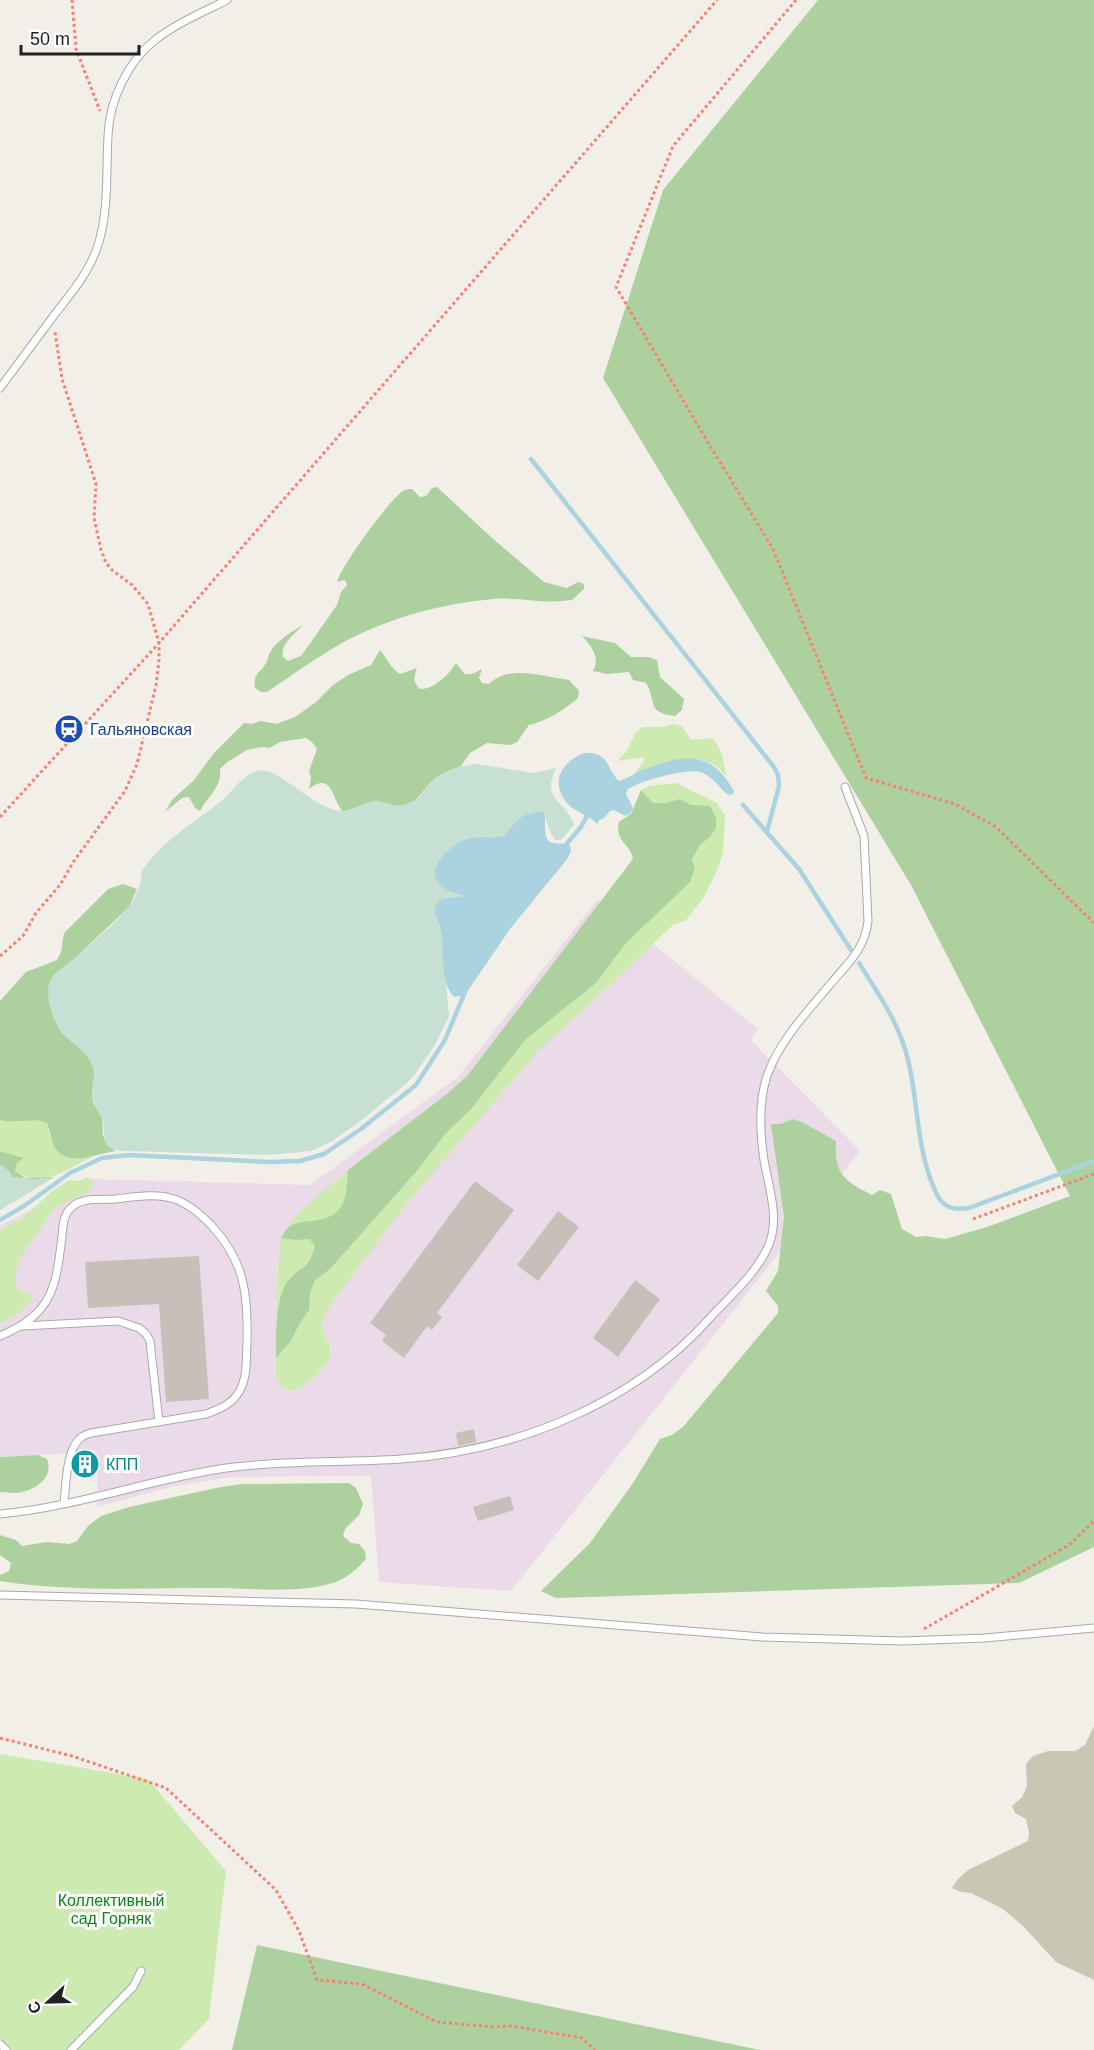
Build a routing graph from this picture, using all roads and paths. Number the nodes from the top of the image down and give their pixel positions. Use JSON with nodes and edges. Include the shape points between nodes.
{"nodes":[{"id":1,"x":72,"y":0,"type":"edge"},
{"id":2,"x":227,"y":0,"type":"edge"},
{"id":3,"x":717,"y":0,"type":"edge"},
{"id":4,"x":796,"y":0,"type":"edge"},
{"id":5,"x":100,"y":111,"type":"dead end"},
{"id":6,"x":53,"y":318,"type":"junction"},
{"id":7,"x":0,"y":388,"type":"edge"},
{"id":8,"x":159,"y":644,"type":"junction"},
{"id":9,"x":845,"y":787,"type":"dead end"},
{"id":10,"x":0,"y":817,"type":"edge"},
{"id":11,"x":1094,"y":923,"type":"edge"},
{"id":12,"x":0,"y":956,"type":"edge"},
{"id":13,"x":1094,"y":1174,"type":"edge"},
{"id":14,"x":973,"y":1219,"type":"dead end"},
{"id":15,"x":22,"y":1326,"type":"junction"},
{"id":16,"x":0,"y":1336,"type":"edge"},
{"id":17,"x":159,"y":1422,"type":"junction"},
{"id":18,"x":64,"y":1503,"type":"junction"},
{"id":19,"x":0,"y":1514,"type":"edge"},
{"id":20,"x":1094,"y":1521,"type":"edge"},
{"id":21,"x":0,"y":1595,"type":"edge"},
{"id":22,"x":1094,"y":1628,"type":"edge"},
{"id":23,"x":923,"y":1630,"type":"dead end"},
{"id":24,"x":0,"y":1738,"type":"edge"},
{"id":25,"x":141,"y":1971,"type":"dead end"},
{"id":26,"x":0,"y":2044,"type":"edge"},
{"id":27,"x":6,"y":2050,"type":"edge"},
{"id":28,"x":71,"y":2050,"type":"edge"},
{"id":29,"x":595,"y":2050,"type":"edge"}],
"edges":[{"from":1,"to":5,"type":"path","via":[[76,49]]},
{"from":2,"to":6,"type":"lane","via":[[154,41],[123,81],[108,132],[105,206],[98,244],[85,277]]},
{"from":3,"to":8,"type":"path"},
{"from":4,"to":11,"type":"path","via":[[673,146],[616,287],[773,549],[866,778],[955,804],[996,826]]},
{"from":6,"to":7,"type":"lane"},
{"from":6,"to":8,"type":"path","via":[[62,379],[96,484],[94,518],[101,550],[112,570],[148,604]]},
{"from":8,"to":10,"type":"path"},
{"from":8,"to":12,"type":"path","via":[[156,685],[137,764],[125,791],[23,936]]},
{"from":9,"to":18,"type":"lane","via":[[864,836],[867,932],[861,948],[799,1022],[772,1062],[761,1103],[774,1220],[772,1235],[760,1261],[697,1332],[657,1366],[610,1397],[553,1424],[497,1444],[403,1459],[218,1469]]},
{"from":13,"to":14,"type":"path"},
{"from":15,"to":16,"type":"lane"},
{"from":15,"to":17,"type":"lane","via":[[118,1321],[139,1329],[150,1341]]},
{"from":15,"to":17,"type":"lane","via":[[49,1298],[58,1272],[63,1225],[72,1206],[84,1201],[157,1196],[189,1205],[217,1232],[238,1264],[247,1304],[246,1370],[236,1397],[217,1410]]},
{"from":17,"to":18,"type":"lane","via":[[81,1437],[68,1464]]},
{"from":18,"to":19,"type":"lane"},
{"from":20,"to":23,"type":"path","via":[[1069,1545]]},
{"from":21,"to":22,"type":"lane","via":[[356,1604],[762,1637],[902,1641]]},
{"from":24,"to":29,"type":"path","via":[[72,1756],[166,1788],[276,1890],[299,1931],[317,1980],[362,1984],[437,2022],[511,2026],[582,2038]]},
{"from":25,"to":28,"type":"lane","via":[[133,1986]]},
{"from":26,"to":27,"type":"lane"}]}
